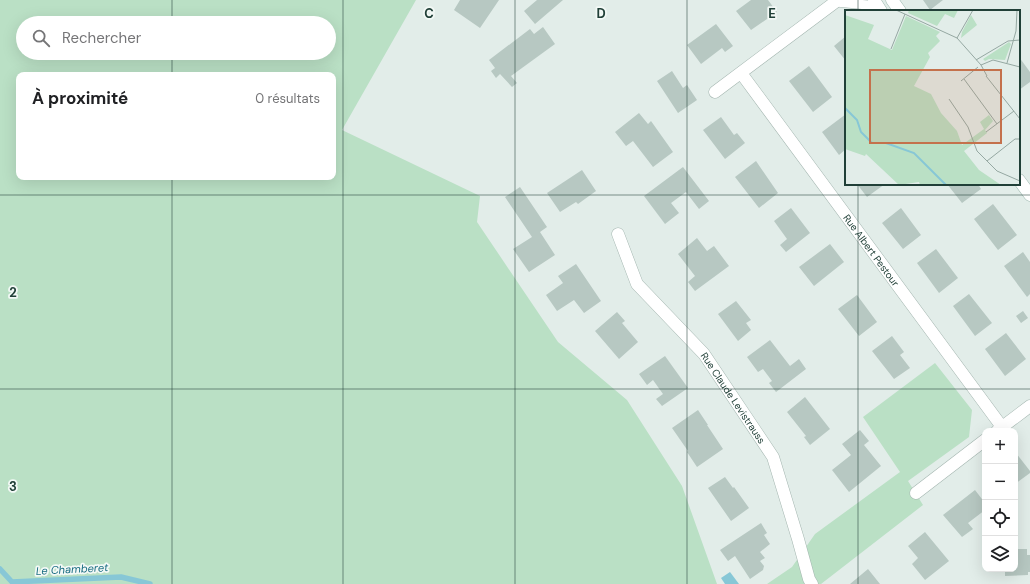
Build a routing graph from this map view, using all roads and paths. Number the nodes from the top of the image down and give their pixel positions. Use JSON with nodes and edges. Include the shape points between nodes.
{"nodes":[{"id":1,"x":892,"y":0,"type":"edge"},
{"id":2,"x":837,"y":1,"type":"edge"},
{"id":3,"x":878,"y":6,"type":"edge"},
{"id":4,"x":899,"y":10,"type":"edge"},
{"id":5,"x":740,"y":73,"type":"junction"},
{"id":6,"x":715,"y":92,"type":"dead end"},
{"id":7,"x":1020,"y":181,"type":"edge"},
{"id":8,"x":1030,"y":195,"type":"edge"},
{"id":9,"x":618,"y":234,"type":"dead end"},
{"id":10,"x":1030,"y":406,"type":"edge"},
{"id":11,"x":998,"y":428,"type":"edge"},
{"id":12,"x":1000,"y":428,"type":"edge"},
{"id":13,"x":982,"y":442,"type":"edge"},
{"id":14,"x":916,"y":493,"type":"dead end"},
{"id":15,"x":812,"y":584,"type":"edge"}],
"edges":[{"from":1,"to":4,"type":"street"},
{"from":2,"to":3,"type":"lane"},
{"from":2,"to":5,"type":"street"},
{"from":5,"to":6,"type":"street"},
{"from":5,"to":11,"type":"street","name":"Rue Albert Pestour"},
{"from":7,"to":8,"type":"street"},
{"from":9,"to":15,"type":"street","name":"Rue Claude Levistrauss","via":[[637,284],[704,354],[773,457]]},
{"from":10,"to":12,"type":"street"},
{"from":13,"to":14,"type":"street"}]}
